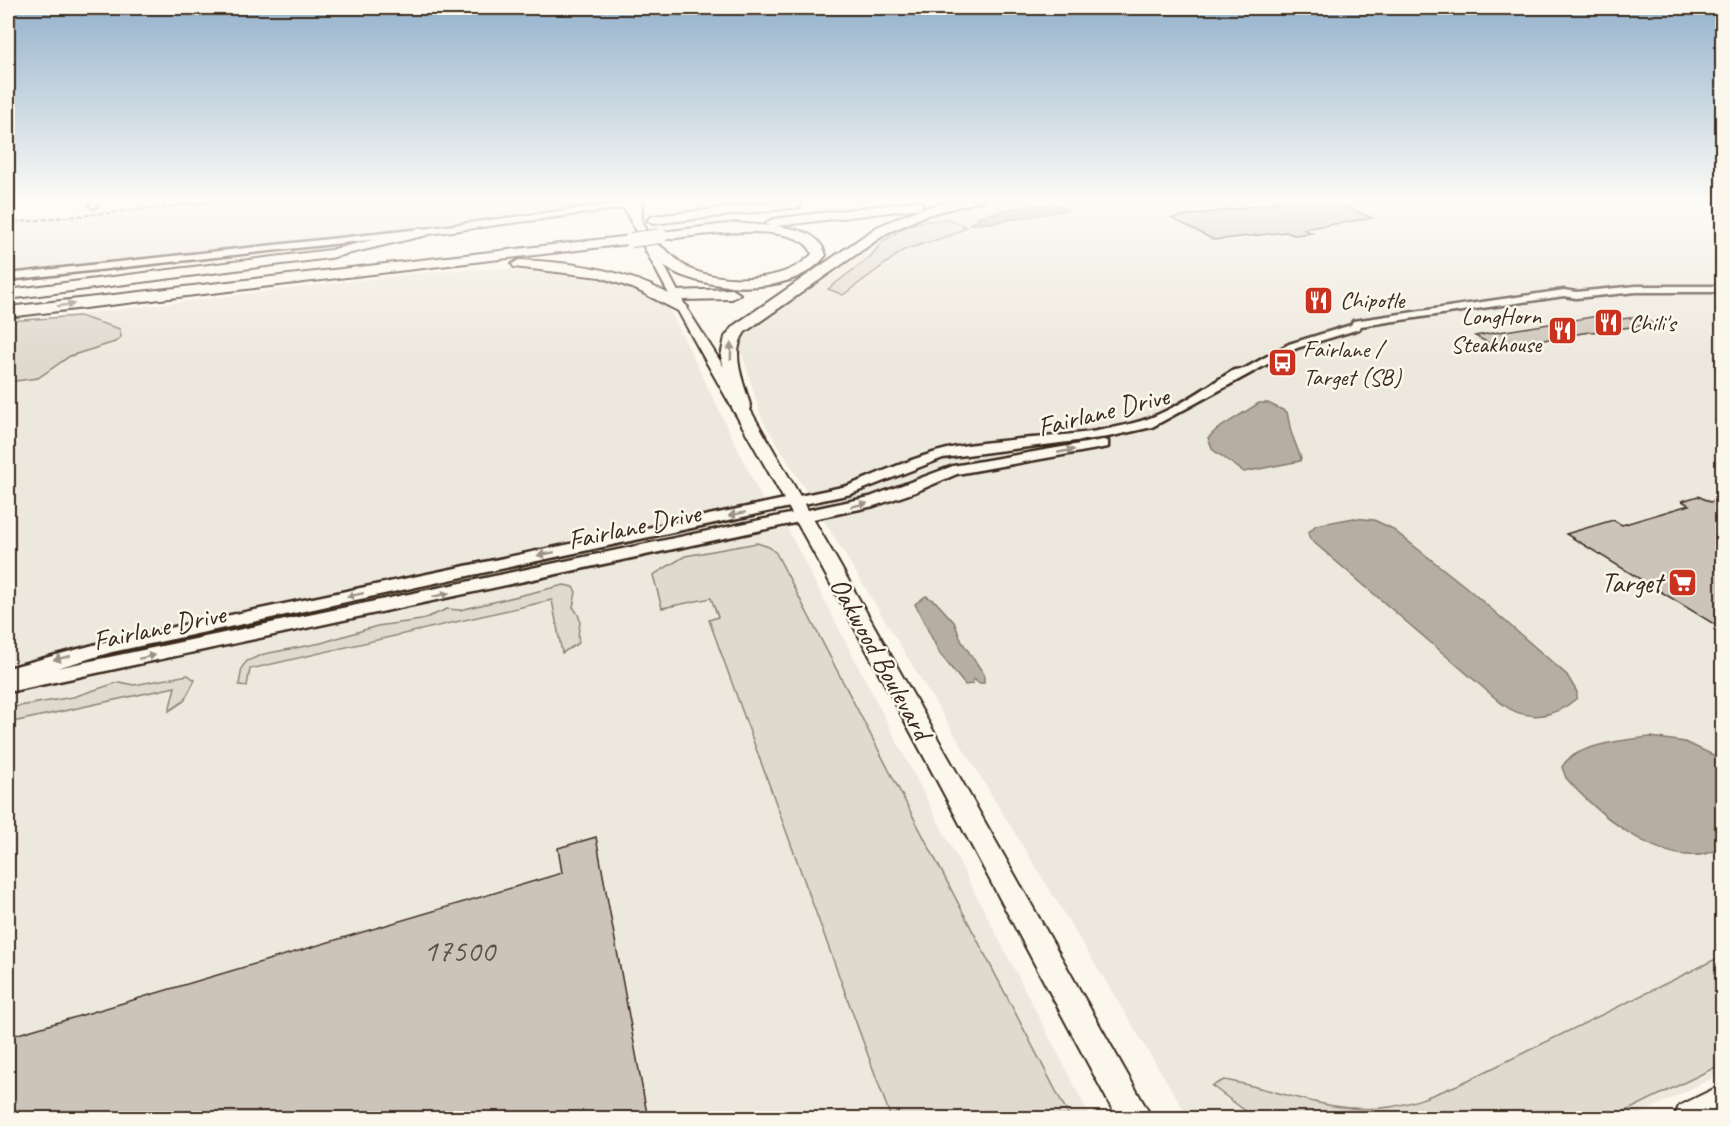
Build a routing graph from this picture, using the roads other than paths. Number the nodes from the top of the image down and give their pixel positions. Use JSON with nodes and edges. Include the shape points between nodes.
{"nodes":[{"id":1,"x":238,"y":253,"type":"edge"},
{"id":2,"x":333,"y":253,"type":"edge"},
{"id":3,"x":336,"y":253,"type":"edge"},
{"id":4,"x":379,"y":253,"type":"edge"},
{"id":5,"x":522,"y":253,"type":"edge"},
{"id":6,"x":660,"y":253,"type":"edge"},
{"id":7,"x":666,"y":253,"type":"edge"},
{"id":8,"x":819,"y":253,"type":"edge"},
{"id":9,"x":850,"y":253,"type":"edge"},
{"id":10,"x":330,"y":254,"type":"junction"},
{"id":11,"x":8,"y":278,"type":"edge"},
{"id":12,"x":230,"y":286,"type":"junction"},
{"id":13,"x":800,"y":286,"type":"junction"},
{"id":14,"x":1722,"y":289,"type":"edge"},
{"id":15,"x":8,"y":295,"type":"edge"},
{"id":16,"x":677,"y":301,"type":"junction"},
{"id":17,"x":8,"y":312,"type":"edge"},
{"id":18,"x":1246,"y":373,"type":"junction"},
{"id":19,"x":741,"y":408,"type":"junction"},
{"id":20,"x":1029,"y":441,"type":"junction"},
{"id":21,"x":968,"y":448,"type":"junction"},
{"id":22,"x":976,"y":464,"type":"junction"},
{"id":23,"x":909,"y":489,"type":"junction"},
{"id":24,"x":798,"y":510,"type":"junction"},
{"id":25,"x":8,"y":675,"type":"edge"},
{"id":26,"x":8,"y":685,"type":"edge"},
{"id":27,"x":1722,"y":1102,"type":"edge"},
{"id":28,"x":1135,"y":1119,"type":"edge"},
{"id":29,"x":1691,"y":1119,"type":"edge"}],
"edges":[{"from":1,"to":11,"type":"street"},
{"from":2,"to":10,"type":"highway"},
{"from":3,"to":10,"type":"highway"},
{"from":4,"to":15,"type":"highway"},
{"from":5,"to":12,"type":"highway","bridge":true},
{"from":6,"to":16,"type":"main road","name":"Oakwood Boulevard"},
{"from":7,"to":8,"type":"highway","via":[[684,273],[722,281],[753,281],[809,267]]},
{"from":9,"to":13,"type":"highway"},
{"from":10,"to":15,"type":"highway"},
{"from":12,"to":16,"type":"highway","via":[[431,267],[543,265],[620,277]]},
{"from":17,"to":12,"type":"highway","one_way":true},
{"from":13,"to":16,"type":"highway","via":[[770,294]]},
{"from":19,"to":13,"type":"highway","one_way":true,"via":[[729,354],[732,338]]},
{"from":14,"to":18,"type":"street","name":"Fairlane Drive","via":[[1630,289],[1355,327],[1293,346]]},
{"from":16,"to":19,"type":"main road","name":"Oakwood Boulevard"},
{"from":18,"to":20,"type":"street","name":"Fairlane Drive","via":[[1238,373],[1147,424],[1081,437]]},
{"from":22,"to":18,"type":"street","name":"Fairlane Drive","one_way":true,"via":[[1045,455],[1153,431],[1202,409],[1250,378]]},
{"from":19,"to":24,"type":"main road","name":"Oakwood Boulevard"},
{"from":20,"to":21,"type":"street","name":"Fairlane Drive"},
{"from":20,"to":22,"type":"street","via":[[1040,448],[1029,454],[989,458]]},
{"from":21,"to":23,"type":"street","via":[[909,471],[903,478],[904,487]]},
{"from":21,"to":24,"type":"street","name":"Fairlane Drive","via":[[923,460]]},
{"from":22,"to":23,"type":"street","name":"Fairlane Drive","via":[[935,476]]},
{"from":24,"to":23,"type":"street","name":"Fairlane Drive","one_way":true,"via":[[874,501]]},
{"from":24,"to":25,"type":"street","name":"Fairlane Drive","one_way":true,"via":[[112,646]]},
{"from":26,"to":24,"type":"street","name":"Fairlane Drive","one_way":true},
{"from":24,"to":28,"type":"main road","name":"Oakwood Boulevard"},
{"from":27,"to":29,"type":"main road"}]}
